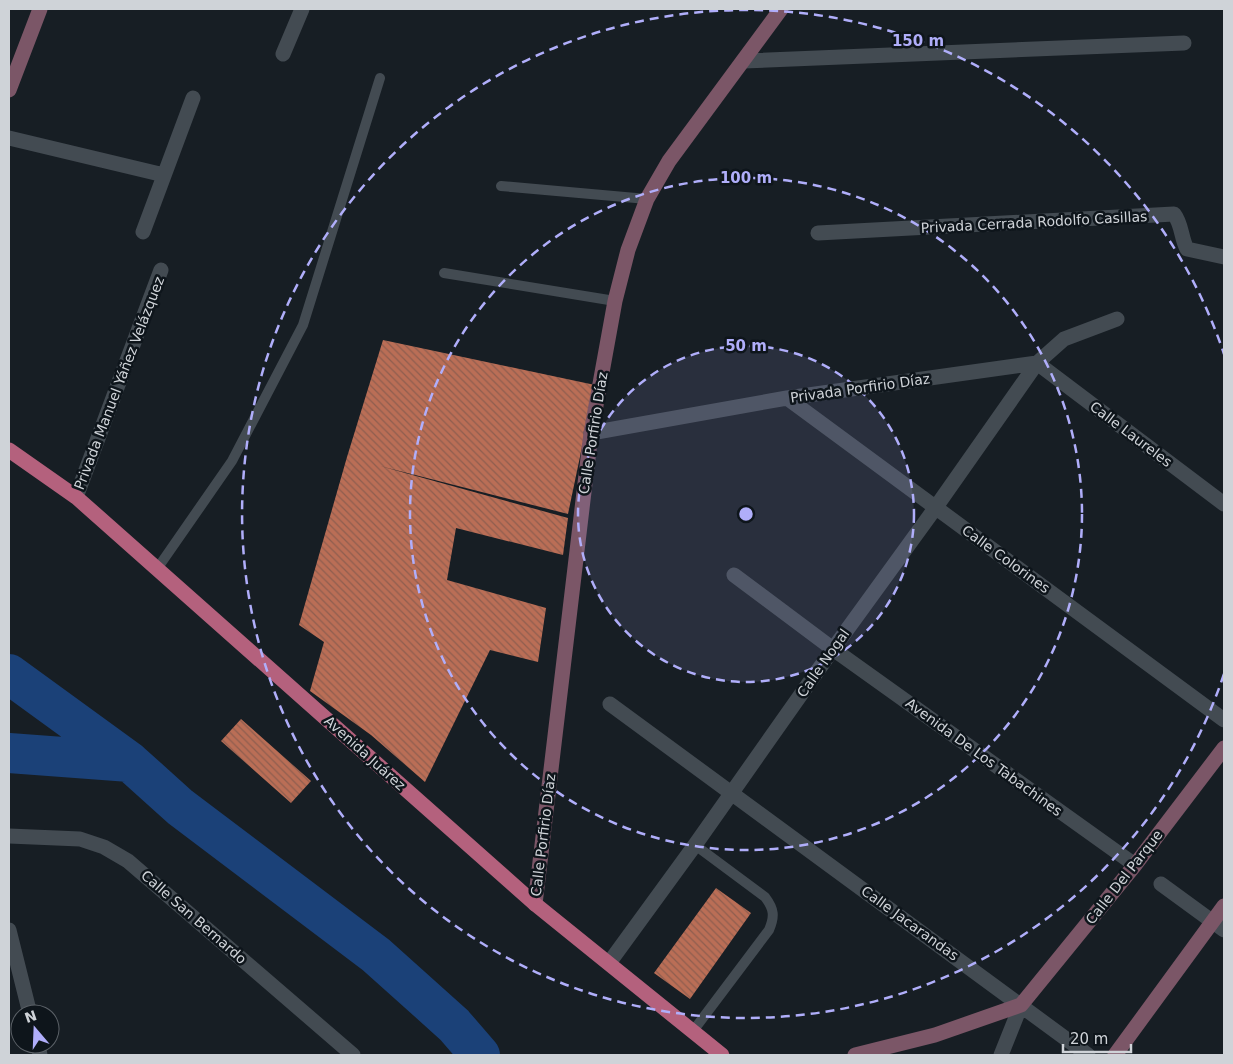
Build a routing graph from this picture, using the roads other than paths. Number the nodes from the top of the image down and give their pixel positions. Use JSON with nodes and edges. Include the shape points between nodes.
{"nodes":[{"id":1,"x":40,"y":9,"type":"edge"},
{"id":2,"x":302,"y":9,"type":"edge"},
{"id":3,"x":781,"y":9,"type":"edge"},
{"id":4,"x":1184,"y":42,"type":"dead end"},
{"id":5,"x":283,"y":54,"type":"dead end"},
{"id":6,"x":743,"y":61,"type":"junction"},
{"id":7,"x":380,"y":78,"type":"dead end"},
{"id":8,"x":9,"y":90,"type":"edge"},
{"id":9,"x":193,"y":98,"type":"dead end"},
{"id":10,"x":9,"y":138,"type":"edge"},
{"id":11,"x":164,"y":174,"type":"junction"},
{"id":12,"x":500,"y":186,"type":"dead end"},
{"id":13,"x":647,"y":199,"type":"junction"},
{"id":14,"x":143,"y":232,"type":"dead end"},
{"id":15,"x":818,"y":233,"type":"dead end"},
{"id":16,"x":1224,"y":257,"type":"edge"},
{"id":17,"x":161,"y":270,"type":"dead end"},
{"id":18,"x":444,"y":273,"type":"dead end"},
{"id":19,"x":615,"y":301,"type":"junction"},
{"id":20,"x":1117,"y":319,"type":"dead end"},
{"id":21,"x":1037,"y":363,"type":"junction"},
{"id":22,"x":787,"y":398,"type":"junction"},
{"id":23,"x":591,"y":433,"type":"junction"},
{"id":24,"x":9,"y":450,"type":"edge"},
{"id":25,"x":76,"y":497,"type":"junction"},
{"id":26,"x":1224,"y":504,"type":"edge"},
{"id":27,"x":936,"y":508,"type":"junction"},
{"id":28,"x":157,"y":569,"type":"junction"},
{"id":29,"x":734,"y":575,"type":"dead end"},
{"id":30,"x":833,"y":649,"type":"junction"},
{"id":31,"x":610,"y":704,"type":"dead end"},
{"id":32,"x":1224,"y":720,"type":"edge"},
{"id":33,"x":1224,"y":748,"type":"edge"},
{"id":34,"x":732,"y":792,"type":"junction"},
{"id":35,"x":9,"y":836,"type":"edge"},
{"id":36,"x":695,"y":845,"type":"junction"},
{"id":37,"x":1135,"y":865,"type":"junction"},
{"id":38,"x":1161,"y":884,"type":"dead end"},
{"id":39,"x":535,"y":904,"type":"junction"},
{"id":40,"x":1224,"y":906,"type":"edge"},
{"id":41,"x":1219,"y":926,"type":"edge"},
{"id":42,"x":9,"y":930,"type":"edge"},
{"id":43,"x":609,"y":963,"type":"junction"},
{"id":44,"x":28,"y":1004,"type":"edge"},
{"id":45,"x":1021,"y":1005,"type":"junction"},
{"id":46,"x":692,"y":1031,"type":"junction"},
{"id":47,"x":353,"y":1055,"type":"edge"},
{"id":48,"x":722,"y":1055,"type":"edge"},
{"id":49,"x":855,"y":1055,"type":"edge"},
{"id":50,"x":1002,"y":1055,"type":"edge"},
{"id":51,"x":1088,"y":1055,"type":"edge"},
{"id":52,"x":1114,"y":1055,"type":"edge"}],
"edges":[{"from":1,"to":8,"type":"main road"},
{"from":2,"to":5,"type":"street"},
{"from":3,"to":6,"type":"main road","name":"Calle Porfirio Díaz"},
{"from":4,"to":6,"type":"street"},
{"from":6,"to":13,"type":"main road","name":"Calle Porfirio Díaz","via":[[670,160]]},
{"from":7,"to":28,"type":"lane","via":[[303,325],[232,461]]},
{"from":9,"to":11,"type":"street"},
{"from":10,"to":11,"type":"street"},
{"from":11,"to":14,"type":"street"},
{"from":12,"to":13,"type":"lane"},
{"from":13,"to":19,"type":"main road","name":"Calle Porfirio Díaz","via":[[628,250]]},
{"from":15,"to":16,"type":"street","name":"Privada Cerrada Rodolfo Casillas","via":[[1174,214],[1187,249]]},
{"from":17,"to":25,"type":"street","name":"Privada Manuel Yáñez Velázquez"},
{"from":18,"to":19,"type":"lane"},
{"from":19,"to":23,"type":"main road","name":"Calle Porfirio Díaz"},
{"from":20,"to":21,"type":"street","via":[[1064,339]]},
{"from":21,"to":22,"type":"street","name":"Privada Porfirio Díaz"},
{"from":21,"to":26,"type":"street","name":"Calle Laureles"},
{"from":21,"to":27,"type":"street","name":"Calle Nogal"},
{"from":22,"to":23,"type":"street","name":"Privada Porfirio Díaz"},
{"from":22,"to":27,"type":"street","name":"Calle Colorines"},
{"from":23,"to":39,"type":"main road","name":"Calle Porfirio Díaz"},
{"from":24,"to":25,"type":"main road","name":"Avenida Juárez"},
{"from":25,"to":28,"type":"main road","name":"Avenida Juárez"},
{"from":27,"to":30,"type":"street","name":"Calle Nogal"},
{"from":27,"to":32,"type":"street","name":"Calle Colorines"},
{"from":28,"to":39,"type":"main road","name":"Avenida Juárez"},
{"from":29,"to":30,"type":"street","name":"Avenida De Los Tabachines"},
{"from":30,"to":34,"type":"street","name":"Calle Nogal"},
{"from":30,"to":37,"type":"street","name":"Avenida De Los Tabachines"},
{"from":31,"to":34,"type":"street","name":"Calle Jacarandas"},
{"from":33,"to":37,"type":"main road","name":"Calle Del Parque"},
{"from":34,"to":36,"type":"street","name":"Calle Nogal"},
{"from":34,"to":45,"type":"street","name":"Calle Jacarandas"},
{"from":35,"to":47,"type":"street","name":"Calle San Bernardo","via":[[80,840],[104,847],[128,860]]},
{"from":36,"to":43,"type":"street","name":"Calle Nogal"},
{"from":36,"to":46,"type":"lane","via":[[765,897],[772,907],[774,919]]},
{"from":37,"to":45,"type":"main road","name":"Calle Del Parque"},
{"from":38,"to":41,"type":"street"},
{"from":39,"to":43,"type":"main road","name":"Avenida Juárez"},
{"from":40,"to":41,"type":"main road"},
{"from":41,"to":52,"type":"main road"},
{"from":42,"to":44,"type":"street"},
{"from":43,"to":46,"type":"main road","name":"Avenida Juárez"},
{"from":45,"to":49,"type":"main road","via":[[935,1035]]},
{"from":45,"to":50,"type":"street","name":"Calle Del Parque"},
{"from":45,"to":51,"type":"street","name":"Calle Jacarandas"},
{"from":46,"to":48,"type":"main road","name":"Avenida Juárez"}]}
